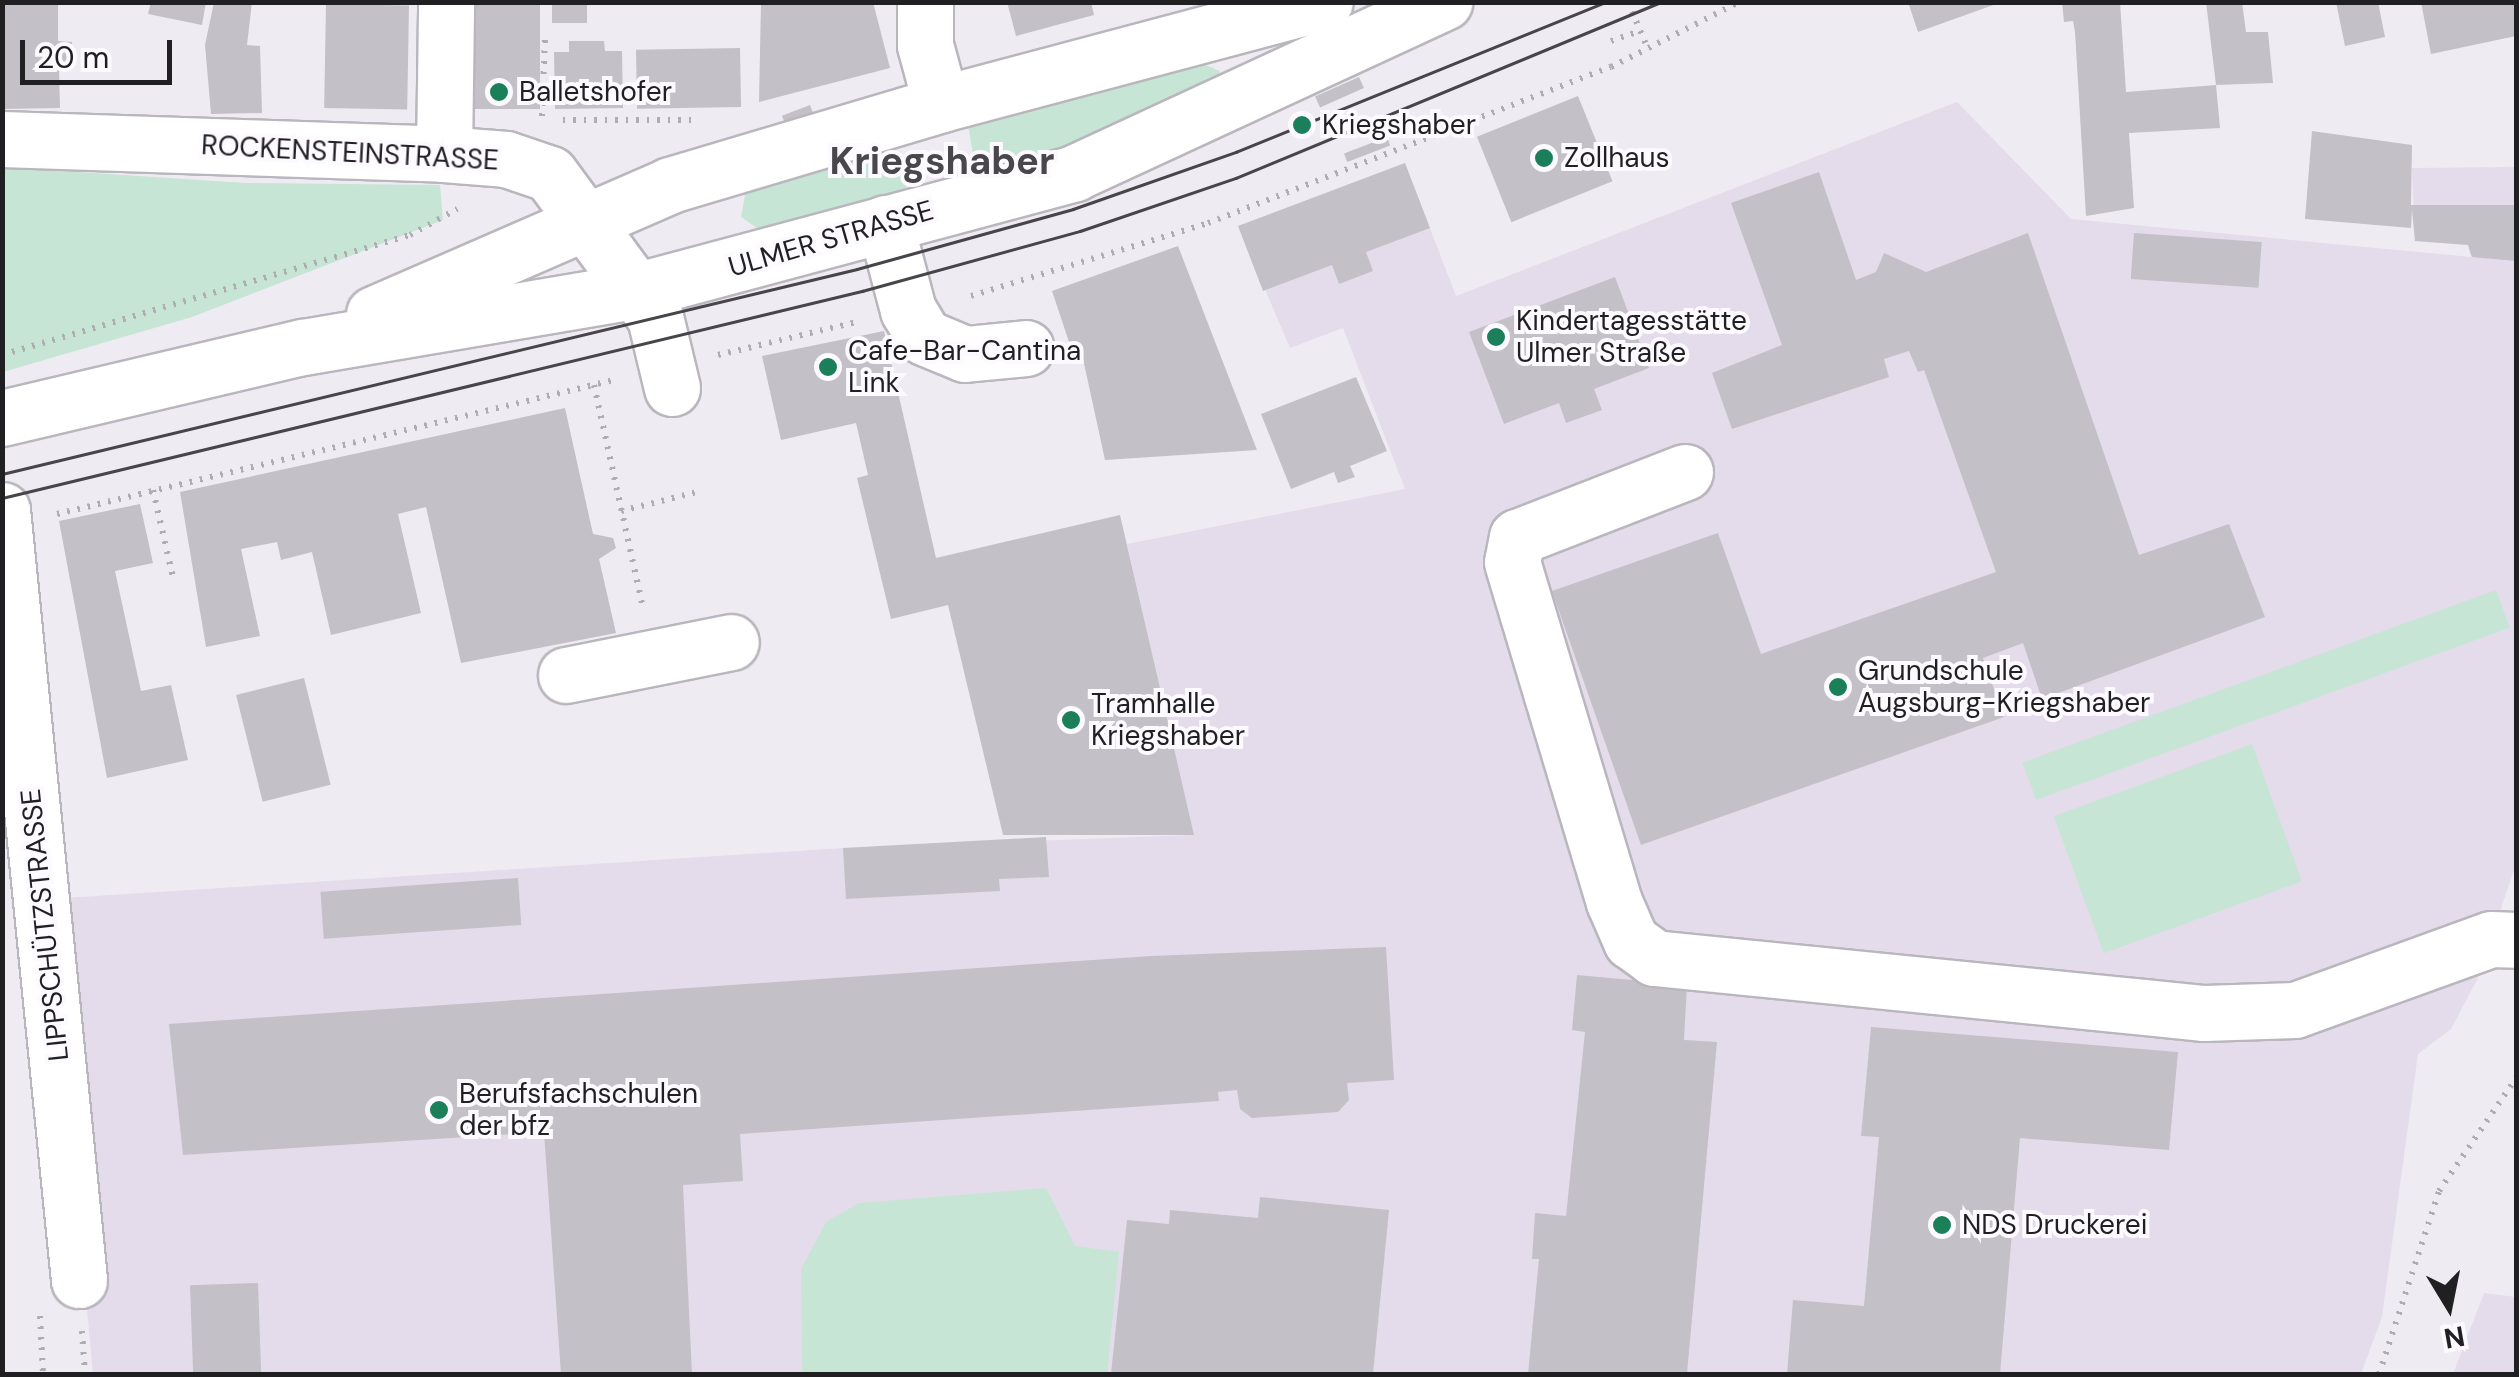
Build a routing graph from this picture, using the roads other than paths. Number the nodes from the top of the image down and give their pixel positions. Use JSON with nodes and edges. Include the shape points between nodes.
{"nodes":[{"id":1,"x":446,"y":2,"type":"edge"},
{"id":2,"x":925,"y":2,"type":"edge"},
{"id":3,"x":1325,"y":2,"type":"edge"},
{"id":4,"x":1444,"y":2,"type":"edge"},
{"id":5,"x":1257,"y":11,"type":"edge"},
{"id":6,"x":1276,"y":86,"type":"junction"},
{"id":7,"x":941,"y":104,"type":"junction"},
{"id":8,"x":2,"y":139,"type":"edge"},
{"id":9,"x":444,"y":154,"type":"junction"},
{"id":10,"x":586,"y":218,"type":"junction"},
{"id":11,"x":885,"y":224,"type":"junction"},
{"id":12,"x":635,"y":291,"type":"junction"},
{"id":13,"x":303,"y":346,"type":"junction"},
{"id":14,"x":1026,"y":348,"type":"dead end"},
{"id":15,"x":672,"y":388,"type":"dead end"},
{"id":16,"x":2,"y":418,"type":"edge"},
{"id":17,"x":1685,"y":472,"type":"dead end"},
{"id":18,"x":2,"y":510,"type":"edge"},
{"id":19,"x":731,"y":642,"type":"dead end"},
{"id":20,"x":566,"y":674,"type":"dead end"},
{"id":21,"x":2516,"y":940,"type":"edge"},
{"id":22,"x":79,"y":1280,"type":"dead end"}],
"edges":[{"from":1,"to":9,"type":"street"},
{"from":2,"to":7,"type":"street","via":[[925,45]]},
{"from":3,"to":5,"type":"street","name":"ULMER STRASSE"},
{"from":4,"to":6,"type":"street","name":"ULMER STRASSE"},
{"from":5,"to":6,"type":"street"},
{"from":5,"to":7,"type":"street","name":"ULMER STRASSE"},
{"from":6,"to":11,"type":"street","name":"ULMER STRASSE","via":[[1074,173]]},
{"from":7,"to":10,"type":"street","name":"ULMER STRASSE","via":[[670,184]]},
{"from":8,"to":9,"type":"street","name":"ROCKENSTEINSTRASSE"},
{"from":9,"to":10,"type":"street","name":"ROCKENSTEINSTRASSE","via":[[506,159],[550,174]]},
{"from":10,"to":12,"type":"street","name":"ROCKENSTEINSTRASSE"},
{"from":10,"to":13,"type":"street","name":"ULMER STRASSE"},
{"from":11,"to":12,"type":"street","name":"ULMER STRASSE"},
{"from":11,"to":14,"type":"street","via":[[908,310],[924,337],[965,354]]},
{"from":12,"to":13,"type":"street","name":"ULMER STRASSE"},
{"from":12,"to":15,"type":"street","name":"ROCKENSTEINSTRASSE","via":[[656,317]]},
{"from":13,"to":16,"type":"street","name":"ULMER STRASSE"},
{"from":17,"to":21,"type":"street","via":[[1517,537],[1512,562],[1614,902],[1631,941],[1654,958],[2204,1013],[2296,1010],[2491,939]]},
{"from":18,"to":22,"type":"street","name":"LIPPSCHÜTZSTRASSE"},
{"from":19,"to":20,"type":"street"}]}
